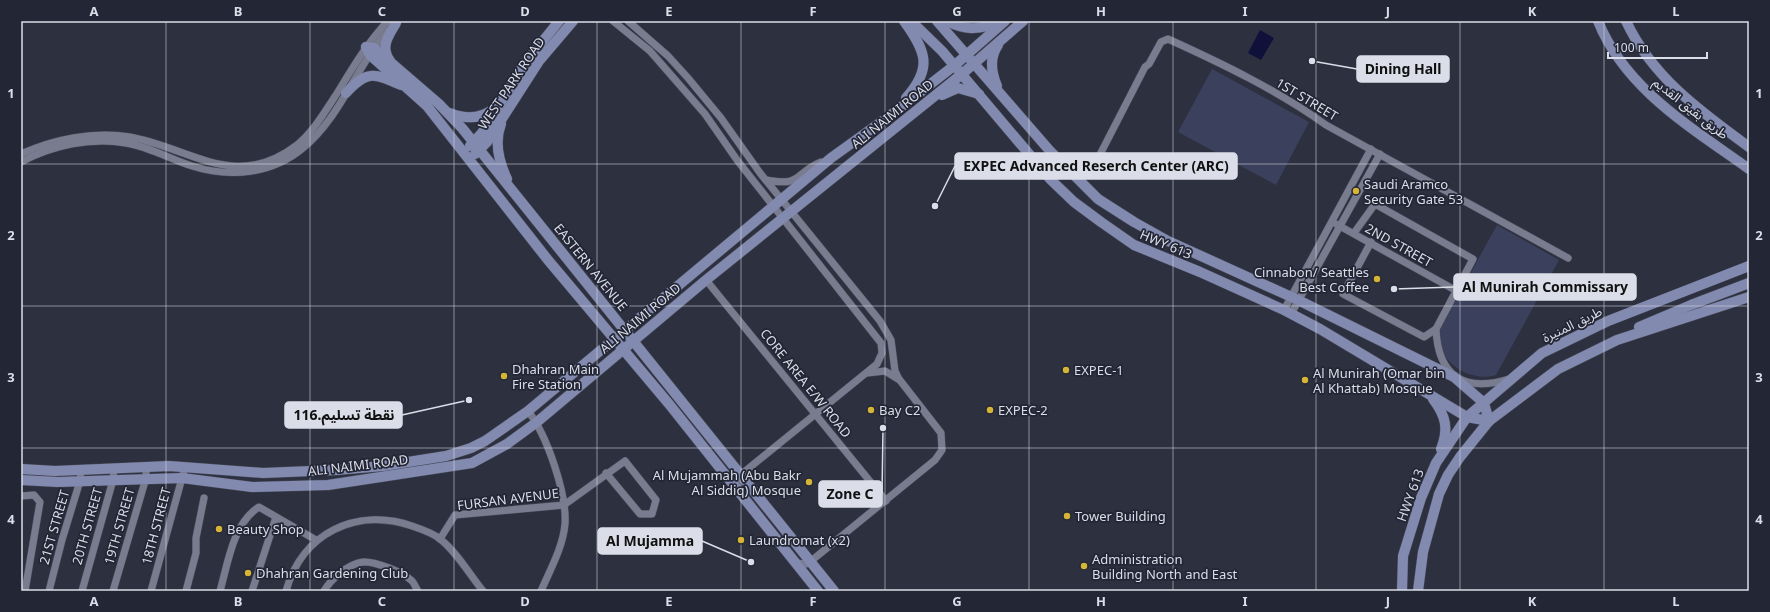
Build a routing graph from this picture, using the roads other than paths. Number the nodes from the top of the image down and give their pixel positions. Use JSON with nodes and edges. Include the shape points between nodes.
{"nodes":[{"id":1,"x":559,"y":21,"type":"edge"},
{"id":2,"x":573,"y":21,"type":"edge"},
{"id":3,"x":613,"y":21,"type":"edge"},
{"id":4,"x":628,"y":21,"type":"edge"},
{"id":5,"x":904,"y":21,"type":"edge"},
{"id":6,"x":911,"y":21,"type":"edge"},
{"id":7,"x":937,"y":21,"type":"edge"},
{"id":8,"x":947,"y":21,"type":"edge"},
{"id":9,"x":1000,"y":21,"type":"edge"},
{"id":10,"x":1005,"y":21,"type":"edge"},
{"id":11,"x":1023,"y":21,"type":"edge"},
{"id":12,"x":1598,"y":21,"type":"edge"},
{"id":13,"x":1626,"y":21,"type":"edge"},
{"id":14,"x":394,"y":22,"type":"edge"},
{"id":15,"x":1005,"y":36,"type":"junction"},
{"id":16,"x":370,"y":50,"type":"junction"},
{"id":17,"x":967,"y":55,"type":"junction"},
{"id":18,"x":974,"y":63,"type":"junction"},
{"id":19,"x":393,"y":64,"type":"junction"},
{"id":20,"x":955,"y":65,"type":"junction"},
{"id":21,"x":962,"y":74,"type":"junction"},
{"id":22,"x":413,"y":91,"type":"junction"},
{"id":23,"x":346,"y":93,"type":"junction"},
{"id":24,"x":980,"y":95,"type":"junction"},
{"id":25,"x":1002,"y":97,"type":"junction"},
{"id":26,"x":505,"y":104,"type":"junction"},
{"id":27,"x":926,"y":104,"type":"junction"},
{"id":28,"x":448,"y":112,"type":"junction"},
{"id":29,"x":888,"y":117,"type":"junction"},
{"id":30,"x":477,"y":146,"type":"junction"},
{"id":31,"x":1749,"y":147,"type":"edge"},
{"id":32,"x":1371,"y":149,"type":"junction"},
{"id":33,"x":21,"y":154,"type":"edge"},
{"id":34,"x":1380,"y":154,"type":"junction"},
{"id":35,"x":466,"y":156,"type":"junction"},
{"id":36,"x":831,"y":158,"type":"junction"},
{"id":37,"x":21,"y":162,"type":"edge"},
{"id":38,"x":1749,"y":169,"type":"edge"},
{"id":39,"x":1091,"y":172,"type":"dead end"},
{"id":40,"x":766,"y":180,"type":"junction"},
{"id":41,"x":515,"y":194,"type":"junction"},
{"id":42,"x":778,"y":203,"type":"junction"},
{"id":43,"x":788,"y":215,"type":"junction"},
{"id":44,"x":1331,"y":221,"type":"junction"},
{"id":45,"x":1340,"y":226,"type":"junction"},
{"id":46,"x":1354,"y":233,"type":"junction"},
{"id":47,"x":1371,"y":242,"type":"junction"},
{"id":48,"x":1568,"y":258,"type":"dead end"},
{"id":49,"x":1749,"y":266,"type":"edge"},
{"id":50,"x":706,"y":280,"type":"junction"},
{"id":51,"x":1749,"y":283,"type":"edge"},
{"id":52,"x":1455,"y":290,"type":"junction"},
{"id":53,"x":1749,"y":297,"type":"edge"},
{"id":54,"x":1294,"y":299,"type":"junction"},
{"id":55,"x":1288,"y":312,"type":"junction"},
{"id":56,"x":1436,"y":329,"type":"junction"},
{"id":57,"x":626,"y":330,"type":"junction"},
{"id":58,"x":614,"y":340,"type":"junction"},
{"id":59,"x":634,"y":340,"type":"junction"},
{"id":60,"x":1617,"y":340,"type":"junction"},
{"id":61,"x":622,"y":350,"type":"junction"},
{"id":62,"x":864,"y":375,"type":"junction"},
{"id":63,"x":1454,"y":377,"type":"junction"},
{"id":64,"x":1513,"y":378,"type":"junction"},
{"id":65,"x":899,"y":380,"type":"junction"},
{"id":66,"x":1430,"y":395,"type":"junction"},
{"id":67,"x":1484,"y":403,"type":"junction"},
{"id":68,"x":528,"y":411,"type":"junction"},
{"id":69,"x":816,"y":414,"type":"junction"},
{"id":70,"x":1467,"y":417,"type":"junction"},
{"id":71,"x":1489,"y":421,"type":"junction"},
{"id":72,"x":537,"y":422,"type":"junction"},
{"id":73,"x":1436,"y":463,"type":"junction"},
{"id":74,"x":146,"y":467,"type":"junction"},
{"id":75,"x":185,"y":467,"type":"junction"},
{"id":76,"x":114,"y":468,"type":"junction"},
{"id":77,"x":21,"y":469,"type":"edge"},
{"id":78,"x":81,"y":470,"type":"junction"},
{"id":79,"x":606,"y":473,"type":"junction"},
{"id":80,"x":741,"y":474,"type":"junction"},
{"id":81,"x":146,"y":478,"type":"junction"},
{"id":82,"x":182,"y":478,"type":"junction"},
{"id":83,"x":21,"y":480,"type":"edge"},
{"id":84,"x":113,"y":480,"type":"junction"},
{"id":85,"x":80,"y":481,"type":"junction"},
{"id":86,"x":738,"y":490,"type":"junction"},
{"id":87,"x":21,"y":496,"type":"edge"},
{"id":88,"x":204,"y":498,"type":"dead end"},
{"id":89,"x":886,"y":501,"type":"junction"},
{"id":90,"x":564,"y":505,"type":"junction"},
{"id":91,"x":276,"y":517,"type":"junction"},
{"id":92,"x":440,"y":539,"type":"junction"},
{"id":93,"x":316,"y":540,"type":"junction"},
{"id":94,"x":811,"y":561,"type":"junction"},
{"id":95,"x":796,"y":563,"type":"junction"},
{"id":96,"x":25,"y":591,"type":"edge"},
{"id":97,"x":49,"y":591,"type":"edge"},
{"id":98,"x":82,"y":591,"type":"edge"},
{"id":99,"x":113,"y":591,"type":"edge"},
{"id":100,"x":151,"y":591,"type":"edge"},
{"id":101,"x":186,"y":591,"type":"edge"},
{"id":102,"x":220,"y":591,"type":"edge"},
{"id":103,"x":252,"y":591,"type":"edge"},
{"id":104,"x":286,"y":591,"type":"edge"},
{"id":105,"x":324,"y":591,"type":"edge"},
{"id":106,"x":418,"y":591,"type":"edge"},
{"id":107,"x":483,"y":591,"type":"edge"},
{"id":108,"x":541,"y":591,"type":"edge"},
{"id":109,"x":818,"y":591,"type":"edge"},
{"id":110,"x":834,"y":591,"type":"edge"},
{"id":111,"x":1402,"y":591,"type":"edge"},
{"id":112,"x":1418,"y":591,"type":"edge"}],
"edges":[{"from":1,"to":26,"type":"main road","name":"WEST PARK ROAD","via":[[523,66]]},
{"from":2,"to":26,"type":"main road","name":"WEST PARK ROAD"},
{"from":3,"to":42,"type":"street","via":[[650,51],[669,71],[705,114],[737,160]]},
{"from":4,"to":40,"type":"street","via":[[668,56],[688,78]]},
{"from":5,"to":29,"type":"main road","via":[[920,44],[923,54],[922,70],[914,89]]},
{"from":6,"to":20,"type":"main road","name":"HWY 613"},
{"from":7,"to":17,"type":"main road"},
{"from":8,"to":9,"type":"main road","via":[[971,29]]},
{"from":10,"to":17,"type":"main road","name":"ALI NAIMI ROAD"},
{"from":11,"to":15,"type":"main road","name":"ALI NAIMI ROAD"},
{"from":12,"to":38,"type":"main road","name":"طريق بقيق القديم","via":[[1621,62],[1644,88],[1679,119]]},
{"from":13,"to":31,"type":"main road","name":"طريق بقيق القديم","via":[[1646,54],[1672,86],[1707,117]]},
{"from":14,"to":16,"type":"street"},
{"from":14,"to":19,"type":"main road","name":"EASTERN AVENUE","via":[[385,43],[386,53]]},
{"from":15,"to":18,"type":"main road","name":"ALI NAIMI ROAD"},
{"from":15,"to":25,"type":"main road","via":[[994,50],[991,63],[993,77]]},
{"from":16,"to":19,"type":"main road","name":"EASTERN AVENUE"},
{"from":16,"to":22,"type":"main road"},
{"from":16,"to":23,"type":"street"},
{"from":16,"to":33,"type":"street","via":[[308,134],[288,151],[265,162],[243,166],[217,165],[147,141],[115,136],[72,138]]},
{"from":17,"to":18,"type":"main road"},
{"from":17,"to":20,"type":"main road","name":"ALI NAIMI ROAD"},
{"from":18,"to":21,"type":"main road","name":"ALI NAIMI ROAD"},
{"from":18,"to":25,"type":"main road"},
{"from":19,"to":28,"type":"main road","name":"EASTERN AVENUE"},
{"from":20,"to":21,"type":"main road","name":"HWY 613"},
{"from":20,"to":29,"type":"main road","name":"ALI NAIMI ROAD"},
{"from":21,"to":24,"type":"main road","name":"HWY 613"},
{"from":21,"to":27,"type":"main road","name":"ALI NAIMI ROAD"},
{"from":22,"to":23,"type":"main road","via":[[381,76],[369,75],[356,82]]},
{"from":22,"to":35,"type":"main road"},
{"from":23,"to":37,"type":"street","via":[[321,129],[303,148],[278,164],[253,171],[208,171],[146,148],[112,141],[67,145]]},
{"from":24,"to":27,"type":"main road","via":[[958,88]]},
{"from":24,"to":55,"type":"main road","name":"HWY 613","via":[[1051,180],[1100,222],[1134,245]]},
{"from":25,"to":54,"type":"main road","via":[[1075,178],[1098,199],[1168,241]]},
{"from":26,"to":28,"type":"main road","via":[[481,116],[467,118]]},
{"from":26,"to":30,"type":"main road","name":"WEST PARK ROAD"},
{"from":26,"to":41,"type":"main road","via":[[498,147],[506,177]]},
{"from":27,"to":43,"type":"main road","name":"ALI NAIMI ROAD"},
{"from":28,"to":30,"type":"main road","name":"EASTERN AVENUE"},
{"from":29,"to":36,"type":"main road","name":"ALI NAIMI ROAD"},
{"from":30,"to":35,"type":"main road","name":"WEST PARK ROAD"},
{"from":30,"to":41,"type":"main road","name":"EASTERN AVENUE"},
{"from":32,"to":34,"type":"street","name":"1ST STREET"},
{"from":32,"to":39,"type":"street","name":"1ST STREET","via":[[1326,125],[1285,98],[1168,39],[1161,42],[1145,67]]},
{"from":32,"to":44,"type":"street"},
{"from":34,"to":45,"type":"street"},
{"from":34,"to":48,"type":"street","name":"1ST STREET"},
{"from":35,"to":58,"type":"main road"},
{"from":36,"to":40,"type":"street","via":[[816,164],[796,180],[783,183]]},
{"from":36,"to":42,"type":"main road","name":"ALI NAIMI ROAD"},
{"from":40,"to":42,"type":"street"},
{"from":41,"to":57,"type":"main road","name":"EASTERN AVENUE"},
{"from":42,"to":43,"type":"street"},
{"from":42,"to":57,"type":"main road","name":"ALI NAIMI ROAD"},
{"from":43,"to":50,"type":"main road","name":"ALI NAIMI ROAD"},
{"from":43,"to":62,"type":"street","via":[[881,343],[881,358]]},
{"from":43,"to":65,"type":"street","via":[[886,330]]},
{"from":44,"to":45,"type":"street","name":"2ND STREET"},
{"from":44,"to":54,"type":"street"},
{"from":45,"to":46,"type":"street","name":"2ND STREET"},
{"from":45,"to":54,"type":"street"},
{"from":46,"to":47,"type":"street","name":"2ND STREET"},
{"from":46,"to":52,"type":"street","via":[[1375,204],[1473,259]]},
{"from":47,"to":52,"type":"street","name":"2ND STREET"},
{"from":47,"to":56,"type":"street","via":[[1343,294],[1424,337]]},
{"from":49,"to":64,"type":"main road","name":"طريق المنيرة","via":[[1608,321],[1542,353]]},
{"from":50,"to":59,"type":"main road","name":"ALI NAIMI ROAD"},
{"from":50,"to":69,"type":"street","name":"CORE AREA E/W ROAD"},
{"from":51,"to":60,"type":"main road","via":[[1647,323]]},
{"from":52,"to":56,"type":"street"},
{"from":53,"to":60,"type":"main road"},
{"from":54,"to":55,"type":"street"},
{"from":54,"to":63,"type":"main road"},
{"from":55,"to":66,"type":"main road","name":"HWY 613"},
{"from":56,"to":63,"type":"street","via":[[1436,345]]},
{"from":57,"to":58,"type":"main road","name":"ALI NAIMI ROAD"},
{"from":57,"to":59,"type":"main road","name":"EASTERN AVENUE"},
{"from":58,"to":61,"type":"main road"},
{"from":58,"to":68,"type":"main road","name":"ALI NAIMI ROAD"},
{"from":59,"to":61,"type":"main road","name":"ALI NAIMI ROAD"},
{"from":59,"to":80,"type":"main road","name":"EASTERN AVENUE"},
{"from":60,"to":71,"type":"main road","via":[[1558,369]]},
{"from":61,"to":72,"type":"main road","name":"ALI NAIMI ROAD"},
{"from":61,"to":86,"type":"main road"},
{"from":62,"to":65,"type":"street","via":[[885,371]]},
{"from":62,"to":69,"type":"street"},
{"from":63,"to":64,"type":"street","via":[[1473,383],[1492,384]]},
{"from":63,"to":67,"type":"main road"},
{"from":64,"to":67,"type":"main road","name":"طريق المنيرة"},
{"from":65,"to":89,"type":"street","via":[[937,427],[943,444],[936,460]]},
{"from":66,"to":70,"type":"main road","name":"HWY 613"},
{"from":66,"to":73,"type":"main road","via":[[1446,420],[1444,440]]},
{"from":67,"to":70,"type":"main road","name":"طريق المنيرة"},
{"from":67,"to":71,"type":"main road"},
{"from":68,"to":72,"type":"street"},
{"from":68,"to":75,"type":"main road","name":"ALI NAIMI ROAD","via":[[485,441],[446,456],[336,470],[263,473]]},
{"from":69,"to":80,"type":"street"},
{"from":69,"to":89,"type":"street","name":"CORE AREA E/W ROAD"},
{"from":70,"to":71,"type":"main road","name":"HWY 613"},
{"from":70,"to":73,"type":"main road","name":"HWY 613"},
{"from":71,"to":112,"type":"main road","via":[[1460,457],[1439,494],[1423,552]]},
{"from":72,"to":82,"type":"main road","name":"ALI NAIMI ROAD","via":[[507,444],[472,463],[328,485],[252,487]]},
{"from":72,"to":90,"type":"street"},
{"from":73,"to":111,"type":"main road","name":"HWY 613","via":[[1414,517],[1403,556]]},
{"from":74,"to":75,"type":"main road","name":"ALI NAIMI ROAD"},
{"from":74,"to":76,"type":"main road","name":"ALI NAIMI ROAD"},
{"from":74,"to":81,"type":"street","name":"19TH STREET"},
{"from":75,"to":82,"type":"street","name":"18TH STREET"},
{"from":76,"to":78,"type":"main road","name":"ALI NAIMI ROAD"},
{"from":76,"to":84,"type":"street","name":"20TH STREET"},
{"from":77,"to":78,"type":"main road","name":"ALI NAIMI ROAD"},
{"from":78,"to":85,"type":"street","name":"21ST STREET"},
{"from":79,"to":79,"type":"street","name":"FURSAN AVENUE","via":[[625,461],[656,500],[652,514],[640,514]]},
{"from":79,"to":90,"type":"street","name":"FURSAN AVENUE"},
{"from":80,"to":86,"type":"street","via":[[736,480]]},
{"from":80,"to":94,"type":"main road","name":"EASTERN AVENUE"},
{"from":81,"to":82,"type":"main road","name":"ALI NAIMI ROAD"},
{"from":81,"to":84,"type":"main road","name":"ALI NAIMI ROAD"},
{"from":81,"to":99,"type":"street","name":"19TH STREET"},
{"from":82,"to":100,"type":"street","name":"18TH STREET"},
{"from":83,"to":85,"type":"main road","name":"ALI NAIMI ROAD"},
{"from":84,"to":85,"type":"main road","name":"ALI NAIMI ROAD"},
{"from":84,"to":98,"type":"street","name":"20TH STREET"},
{"from":85,"to":97,"type":"street","name":"21ST STREET"},
{"from":86,"to":95,"type":"main road"},
{"from":87,"to":96,"type":"street","via":[[34,495],[40,502]]},
{"from":88,"to":101,"type":"street","via":[[196,538],[196,553]]},
{"from":89,"to":94,"type":"street"},
{"from":90,"to":92,"type":"street","name":"FURSAN AVENUE","via":[[455,515]]},
{"from":90,"to":108,"type":"street","via":[[565,525],[557,554]]},
{"from":91,"to":93,"type":"street"},
{"from":91,"to":102,"type":"street","via":[[259,507],[244,520],[236,536]]},
{"from":91,"to":103,"type":"street"},
{"from":92,"to":93,"type":"street","via":[[399,522],[364,520],[327,532]]},
{"from":92,"to":107,"type":"street"},
{"from":93,"to":104,"type":"street","via":[[290,576]]},
{"from":94,"to":95,"type":"street","via":[[806,564]]},
{"from":94,"to":110,"type":"main road","name":"EASTERN AVENUE"},
{"from":95,"to":109,"type":"main road"},
{"from":105,"to":106,"type":"street","via":[[328,584],[348,567],[363,562],[390,568],[411,580]]}]}
